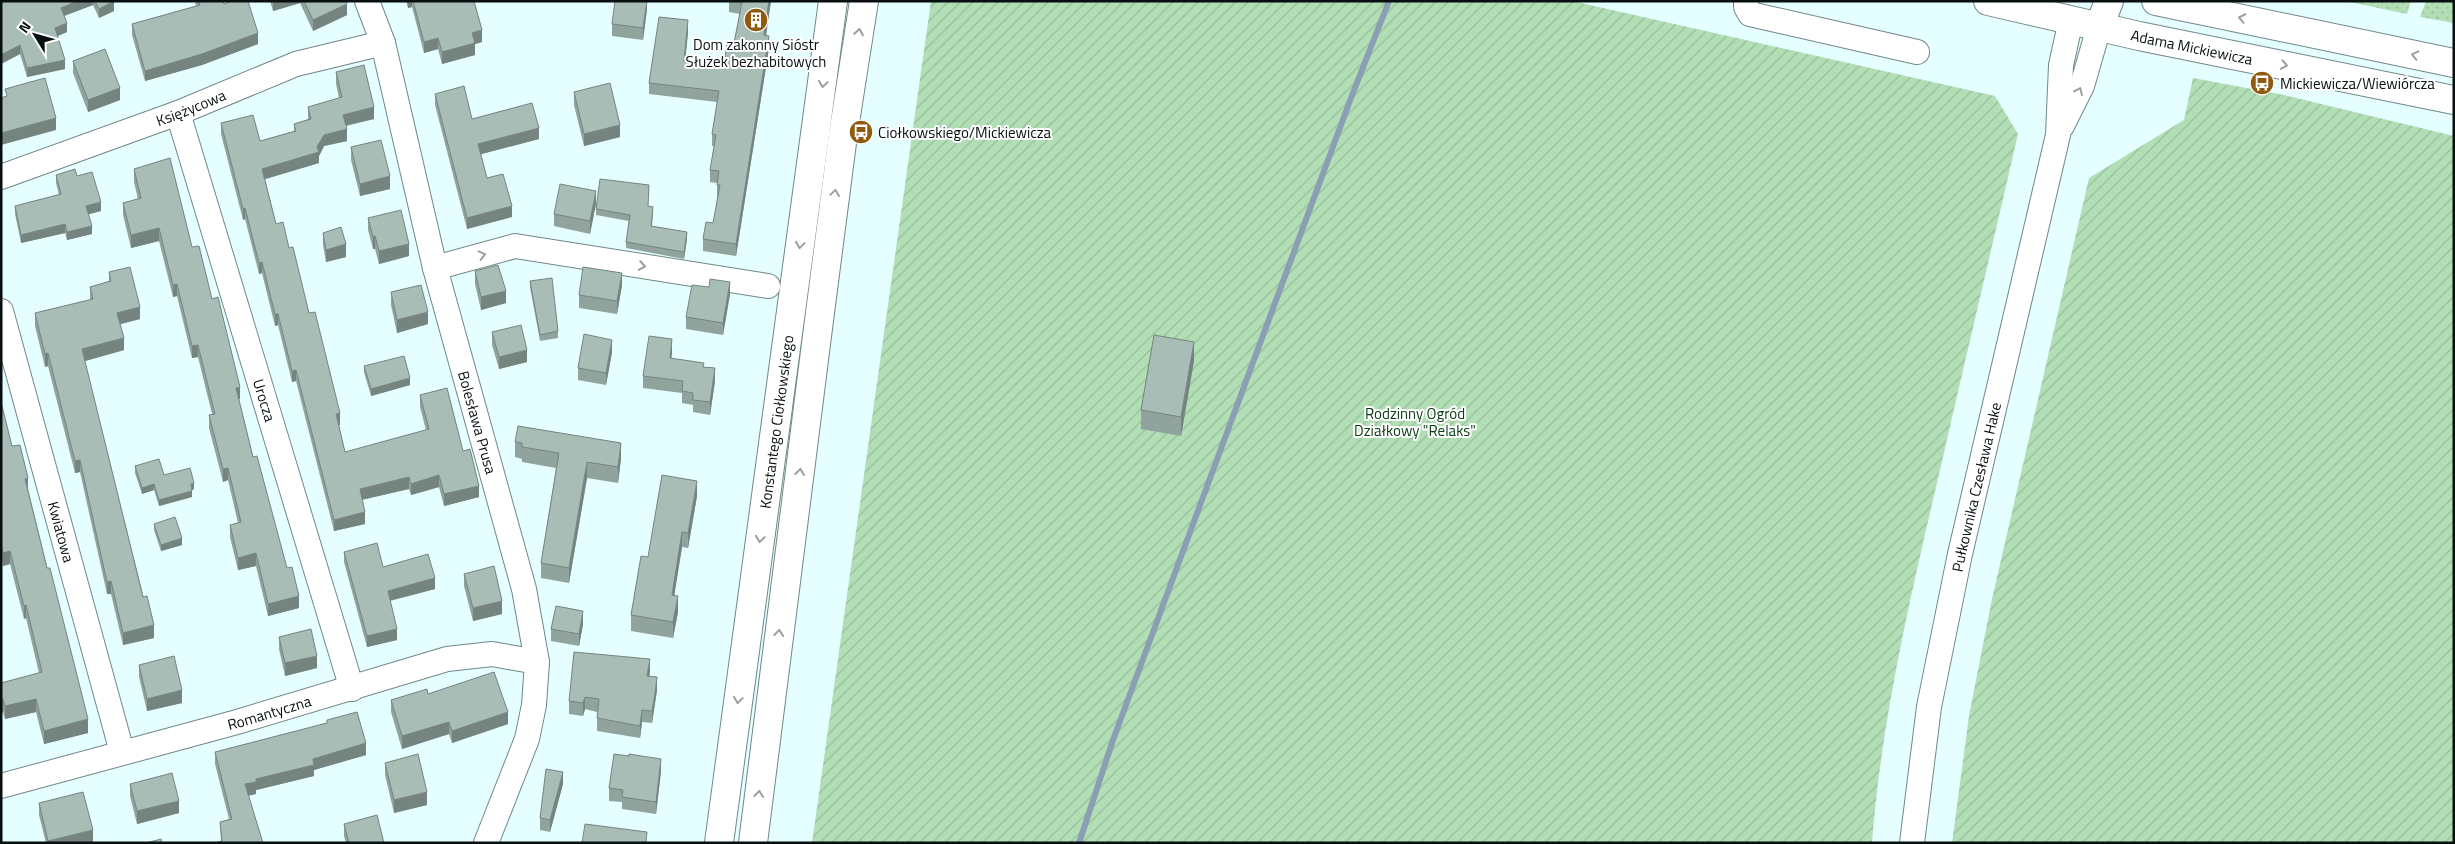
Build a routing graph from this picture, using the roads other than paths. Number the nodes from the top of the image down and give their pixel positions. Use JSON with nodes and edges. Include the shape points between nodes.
{"nodes":[{"id":1,"x":367,"y":1,"type":"edge"},
{"id":2,"x":833,"y":1,"type":"edge"},
{"id":3,"x":864,"y":1,"type":"edge"},
{"id":4,"x":1746,"y":1,"type":"edge"},
{"id":5,"x":2110,"y":1,"type":"edge"},
{"id":6,"x":2156,"y":1,"type":"edge"},
{"id":7,"x":1995,"y":2,"type":"edge"},
{"id":8,"x":2074,"y":11,"type":"edge"},
{"id":9,"x":2099,"y":27,"type":"junction"},
{"id":10,"x":383,"y":44,"type":"junction"},
{"id":11,"x":1917,"y":52,"type":"dead end"},
{"id":12,"x":2454,"y":63,"type":"edge"},
{"id":13,"x":2454,"y":100,"type":"edge"},
{"id":14,"x":178,"y":113,"type":"junction"},
{"id":15,"x":2058,"y":135,"type":"junction"},
{"id":16,"x":1,"y":176,"type":"edge"},
{"id":17,"x":435,"y":268,"type":"junction"},
{"id":18,"x":768,"y":286,"type":"dead end"},
{"id":19,"x":1,"y":311,"type":"edge"},
{"id":20,"x":537,"y":662,"type":"junction"},
{"id":21,"x":352,"y":688,"type":"junction"},
{"id":22,"x":122,"y":752,"type":"junction"},
{"id":23,"x":1,"y":786,"type":"edge"},
{"id":24,"x":486,"y":843,"type":"edge"},
{"id":25,"x":719,"y":843,"type":"edge"},
{"id":26,"x":753,"y":843,"type":"edge"},
{"id":27,"x":1912,"y":843,"type":"edge"}],
"edges":[{"from":1,"to":10,"type":"street","name":"Bolesława Prusa"},
{"from":2,"to":25,"type":"main road","name":"Konstantego Ciołkowskiego","one_way":true},
{"from":26,"to":3,"type":"main road","name":"Konstantego Ciołkowskiego","one_way":true,"via":[[843,136]]},
{"from":4,"to":11,"type":"street","via":[[1750,14]]},
{"from":5,"to":9,"type":"main road"},
{"from":12,"to":6,"type":"main road","one_way":true},
{"from":7,"to":8,"type":"main road","name":"Adama Mickiewicza"},
{"from":8,"to":9,"type":"main road","name":"Adama Mickiewicza"},
{"from":8,"to":15,"type":"street","name":"Pułkownika Czesława Hake","via":[[2061,64]]},
{"from":9,"to":13,"type":"main road","name":"Adama Mickiewicza","one_way":true},
{"from":15,"to":9,"type":"street","name":"Pułkownika Czesława Hake","one_way":true,"via":[[2082,86]]},
{"from":10,"to":14,"type":"street","name":"Księżycowa","via":[[296,64]]},
{"from":10,"to":17,"type":"street","name":"Bolesława Prusa"},
{"from":14,"to":16,"type":"street","name":"Księżycowa"},
{"from":14,"to":21,"type":"street","name":"Urocza"},
{"from":15,"to":27,"type":"street","name":"Pułkownika Czesława Hake","via":[[1960,554],[1929,707]]},
{"from":17,"to":18,"type":"street","one_way":true,"via":[[515,246]]},
{"from":17,"to":20,"type":"street","name":"Bolesława Prusa","via":[[524,590]]},
{"from":19,"to":22,"type":"street","name":"Kwiatowa"},
{"from":20,"to":21,"type":"street","name":"Romantyczna","via":[[492,654],[446,659]]},
{"from":20,"to":24,"type":"street","name":"Bolesława Prusa","via":[[527,740]]},
{"from":21,"to":22,"type":"street","name":"Romantyczna"},
{"from":22,"to":23,"type":"street","name":"Romantyczna"}]}
